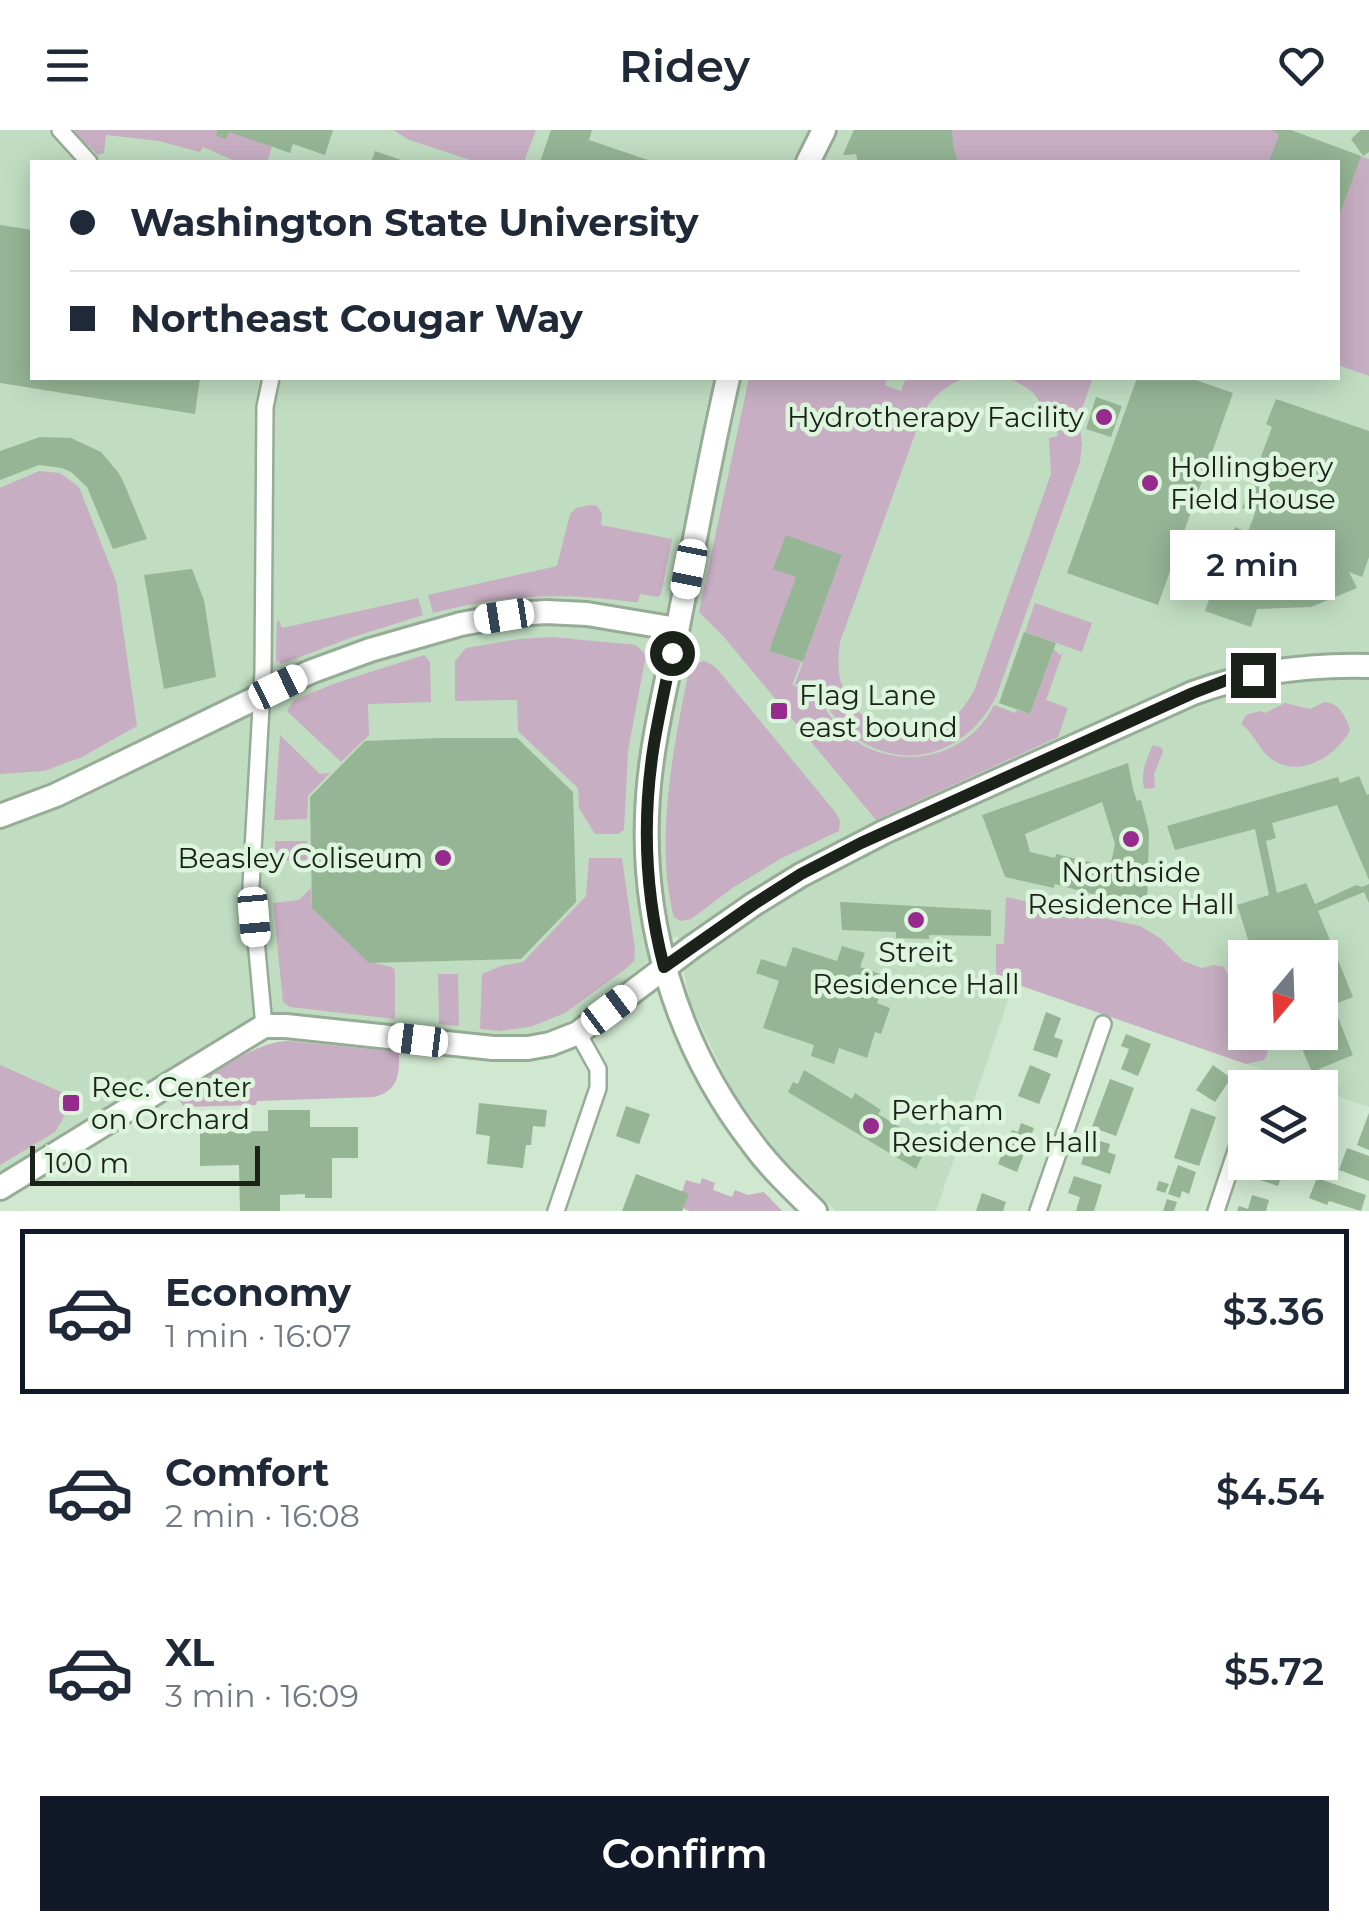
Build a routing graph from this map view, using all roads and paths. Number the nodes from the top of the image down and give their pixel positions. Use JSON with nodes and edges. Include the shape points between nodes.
{"nodes":[{"id":1,"x":60,"y":130,"type":"edge"},
{"id":2,"x":824,"y":130,"type":"edge"},
{"id":3,"x":87,"y":160,"type":"edge"},
{"id":4,"x":809,"y":160,"type":"edge"},
{"id":5,"x":272,"y":380,"type":"edge"},
{"id":6,"x":725,"y":380,"type":"edge"},
{"id":7,"x":678,"y":629,"type":"junction"},
{"id":8,"x":1369,"y":666,"type":"edge"},
{"id":9,"x":261,"y":695,"type":"junction"},
{"id":10,"x":0,"y":816,"type":"edge"},
{"id":11,"x":664,"y":967,"type":"junction"},
{"id":12,"x":1103,"y":1024,"type":"dead end"},
{"id":13,"x":264,"y":1026,"type":"junction"},
{"id":14,"x":578,"y":1034,"type":"junction"},
{"id":15,"x":1228,"y":1175,"type":"edge"},
{"id":16,"x":0,"y":1188,"type":"edge"},
{"id":17,"x":556,"y":1211,"type":"edge"},
{"id":18,"x":815,"y":1211,"type":"edge"},
{"id":19,"x":1038,"y":1211,"type":"edge"},
{"id":20,"x":1216,"y":1211,"type":"edge"}],
"edges":[{"from":1,"to":3,"type":"street"},
{"from":2,"to":4,"type":"street"},
{"from":5,"to":9,"type":"street","via":[[265,407]]},
{"from":6,"to":7,"type":"street"},
{"from":7,"to":9,"type":"street","via":[[587,614],[516,614],[370,650]]},
{"from":7,"to":11,"type":"street","via":[[646,820]]},
{"from":8,"to":11,"type":"street","via":[[1273,671],[1193,693],[801,874]]},
{"from":9,"to":10,"type":"street"},
{"from":9,"to":13,"type":"street","via":[[251,886]]},
{"from":11,"to":14,"type":"street"},
{"from":11,"to":18,"type":"street","via":[[691,1042],[730,1113]]},
{"from":12,"to":19,"type":"street"},
{"from":13,"to":14,"type":"street","via":[[493,1048],[538,1048]]},
{"from":13,"to":16,"type":"street"},
{"from":14,"to":17,"type":"street","via":[[598,1069],[598,1088]]},
{"from":15,"to":20,"type":"street"}]}
